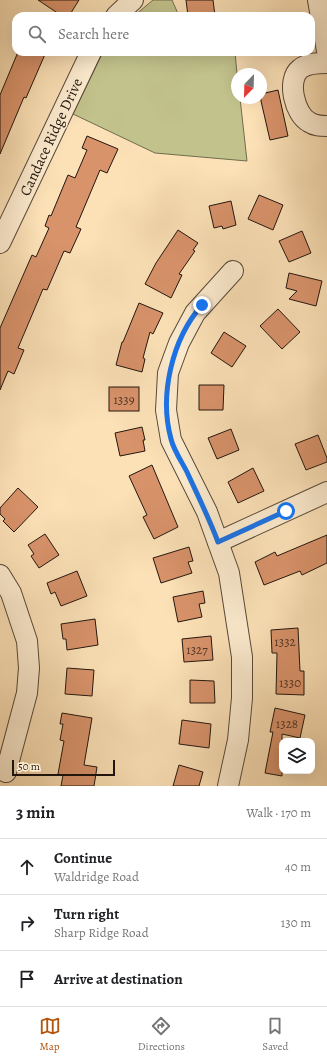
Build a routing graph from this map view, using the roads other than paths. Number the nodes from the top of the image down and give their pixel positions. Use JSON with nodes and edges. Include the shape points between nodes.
{"nodes":[{"id":1,"x":133,"y":0,"type":"edge"},
{"id":2,"x":318,"y":0,"type":"edge"},
{"id":3,"x":120,"y":12,"type":"edge"},
{"id":4,"x":327,"y":51,"type":"edge"},
{"id":5,"x":89,"y":56,"type":"edge"},
{"id":6,"x":327,"y":63,"type":"edge"},
{"id":7,"x":327,"y":126,"type":"edge"},
{"id":8,"x":0,"y":243,"type":"edge"},
{"id":9,"x":233,"y":271,"type":"dead end"},
{"id":10,"x":327,"y":492,"type":"edge"},
{"id":11,"x":218,"y":542,"type":"junction"},
{"id":12,"x":0,"y":575,"type":"edge"},
{"id":13,"x":6,"y":772,"type":"dead end"},
{"id":14,"x":228,"y":786,"type":"edge"}],
"edges":[{"from":1,"to":3,"type":"street"},
{"from":2,"to":4,"type":"street"},
{"from":5,"to":8,"type":"street","name":"Candace Ridge Drive"},
{"from":6,"to":7,"type":"street","via":[[311,64],[299,69],[293,80],[293,94],[300,114],[308,122],[317,126]]},
{"from":9,"to":11,"type":"street","via":[[195,313],[179,343],[168,374],[166,410],[171,440],[207,512]]},
{"from":10,"to":11,"type":"street"},
{"from":11,"to":14,"type":"street","via":[[229,573],[242,657],[238,740]]},
{"from":12,"to":13,"type":"street","via":[[11,593],[27,641],[29,668],[27,694]]}]}
